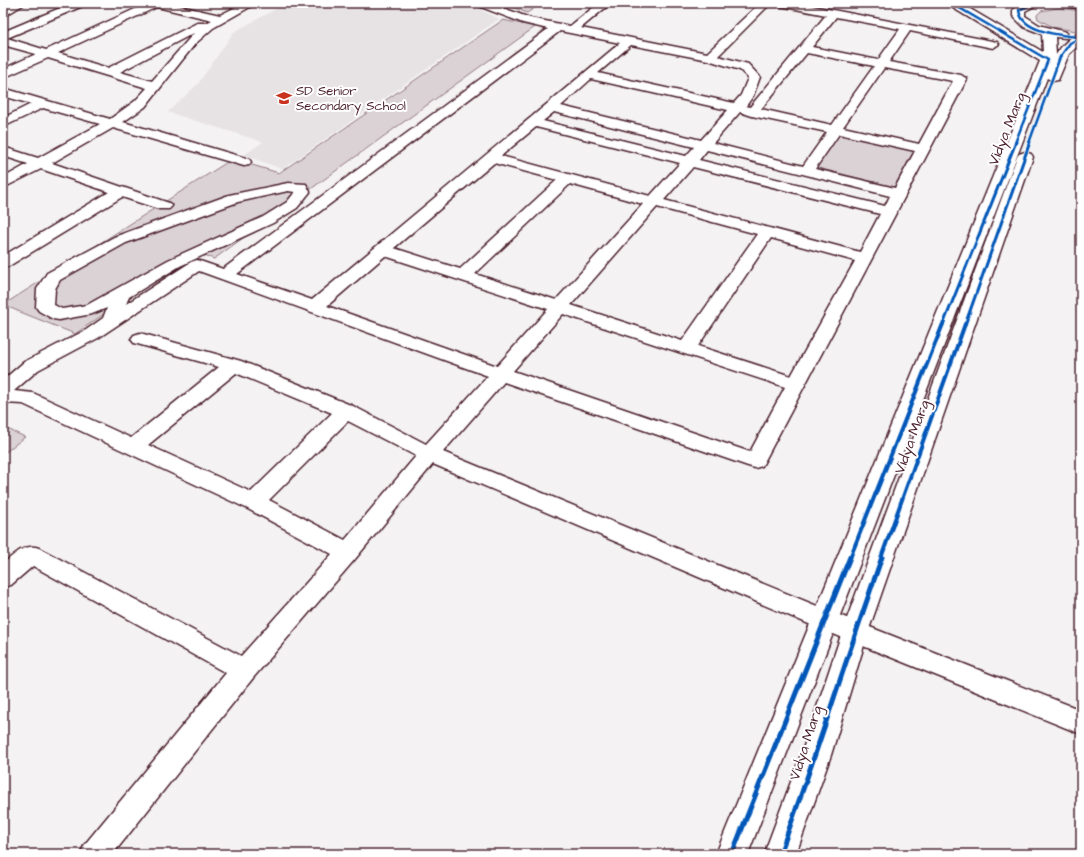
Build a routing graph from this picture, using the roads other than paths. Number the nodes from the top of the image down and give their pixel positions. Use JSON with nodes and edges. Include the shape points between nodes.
{"nodes":[{"id":1,"x":15,"y":3,"type":"edge"},
{"id":2,"x":21,"y":3,"type":"edge"},
{"id":3,"x":81,"y":3,"type":"edge"},
{"id":4,"x":156,"y":3,"type":"edge"},
{"id":5,"x":252,"y":3,"type":"edge"},
{"id":6,"x":480,"y":3,"type":"edge"},
{"id":7,"x":606,"y":3,"type":"edge"},
{"id":8,"x":766,"y":3,"type":"edge"},
{"id":9,"x":780,"y":3,"type":"edge"},
{"id":10,"x":951,"y":3,"type":"edge"},
{"id":11,"x":956,"y":3,"type":"edge"},
{"id":12,"x":1069,"y":3,"type":"edge"},
{"id":13,"x":1081,"y":5,"type":"edge"},
{"id":14,"x":1018,"y":8,"type":"edge"},
{"id":15,"x":3,"y":10,"type":"edge"},
{"id":16,"x":987,"y":10,"type":"dead end"},
{"id":17,"x":834,"y":13,"type":"junction"},
{"id":18,"x":3,"y":14,"type":"edge"},
{"id":19,"x":219,"y":18,"type":"junction"},
{"id":20,"x":558,"y":27,"type":"junction"},
{"id":21,"x":907,"y":27,"type":"junction"},
{"id":22,"x":572,"y":30,"type":"junction"},
{"id":23,"x":1048,"y":32,"type":"junction"},
{"id":24,"x":3,"y":36,"type":"edge"},
{"id":25,"x":1081,"y":37,"type":"edge"},
{"id":26,"x":3,"y":41,"type":"edge"},
{"id":27,"x":628,"y":42,"type":"junction"},
{"id":28,"x":993,"y":44,"type":"dead end"},
{"id":29,"x":804,"y":49,"type":"junction"},
{"id":30,"x":1064,"y":53,"type":"edge"},
{"id":31,"x":47,"y":54,"type":"junction"},
{"id":32,"x":710,"y":57,"type":"junction"},
{"id":33,"x":880,"y":63,"type":"junction"},
{"id":34,"x":110,"y":72,"type":"junction"},
{"id":35,"x":3,"y":74,"type":"edge"},
{"id":36,"x":589,"y":75,"type":"junction"},
{"id":37,"x":155,"y":86,"type":"junction"},
{"id":38,"x":3,"y":92,"type":"edge"},
{"id":39,"x":41,"y":104,"type":"junction"},
{"id":40,"x":551,"y":107,"type":"junction"},
{"id":41,"x":744,"y":110,"type":"junction"},
{"id":42,"x":533,"y":122,"type":"junction"},
{"id":43,"x":3,"y":123,"type":"edge"},
{"id":44,"x":112,"y":123,"type":"junction"},
{"id":45,"x":834,"y":129,"type":"junction"},
{"id":46,"x":704,"y":145,"type":"junction"},
{"id":47,"x":923,"y":149,"type":"junction"},
{"id":48,"x":3,"y":151,"type":"edge"},
{"id":49,"x":491,"y":158,"type":"junction"},
{"id":50,"x":690,"y":160,"type":"junction"},
{"id":51,"x":244,"y":162,"type":"dead end"},
{"id":52,"x":40,"y":163,"type":"junction"},
{"id":53,"x":806,"y":171,"type":"junction"},
{"id":54,"x":567,"y":179,"type":"junction"},
{"id":55,"x":3,"y":184,"type":"edge"},
{"id":56,"x":121,"y":191,"type":"junction"},
{"id":57,"x":899,"y":194,"type":"junction"},
{"id":58,"x":653,"y":202,"type":"junction"},
{"id":59,"x":164,"y":206,"type":"dead end"},
{"id":60,"x":889,"y":212,"type":"junction"},
{"id":61,"x":767,"y":232,"type":"junction"},
{"id":62,"x":384,"y":250,"type":"junction"},
{"id":63,"x":864,"y":258,"type":"junction"},
{"id":64,"x":3,"y":263,"type":"edge"},
{"id":65,"x":225,"y":275,"type":"junction"},
{"id":66,"x":463,"y":276,"type":"junction"},
{"id":67,"x":121,"y":294,"type":"junction"},
{"id":68,"x":315,"y":307,"type":"junction"},
{"id":69,"x":558,"y":307,"type":"junction"},
{"id":70,"x":111,"y":322,"type":"junction"},
{"id":71,"x":140,"y":339,"type":"dead end"},
{"id":72,"x":686,"y":349,"type":"junction"},
{"id":73,"x":234,"y":365,"type":"junction"},
{"id":74,"x":499,"y":373,"type":"junction"},
{"id":75,"x":796,"y":384,"type":"junction"},
{"id":76,"x":3,"y":390,"type":"edge"},
{"id":77,"x":3,"y":397,"type":"edge"},
{"id":78,"x":346,"y":411,"type":"junction"},
{"id":79,"x":134,"y":447,"type":"junction"},
{"id":80,"x":429,"y":454,"type":"junction"},
{"id":81,"x":254,"y":502,"type":"junction"},
{"id":82,"x":348,"y":552,"type":"junction"},
{"id":83,"x":3,"y":578,"type":"edge"},
{"id":84,"x":825,"y":620,"type":"junction"},
{"id":85,"x":855,"y":632,"type":"junction"},
{"id":86,"x":244,"y":670,"type":"junction"},
{"id":87,"x":1081,"y":722,"type":"edge"},
{"id":88,"x":95,"y":854,"type":"edge"},
{"id":89,"x":732,"y":854,"type":"edge"},
{"id":90,"x":780,"y":854,"type":"edge"}],
"edges":[{"from":1,"to":15,"type":"main road"},
{"from":2,"to":18,"type":"street"},
{"from":3,"to":24,"type":"street"},
{"from":4,"to":19,"type":"street"},
{"from":4,"to":31,"type":"street"},
{"from":5,"to":19,"type":"street"},
{"from":6,"to":20,"type":"street","via":[[527,21]]},
{"from":7,"to":22,"type":"street"},
{"from":8,"to":32,"type":"street"},
{"from":9,"to":17,"type":"street"},
{"from":10,"to":30,"type":"main road"},
{"from":11,"to":16,"type":"main road"},
{"from":12,"to":13,"type":"main road"},
{"from":14,"to":23,"type":"main road","via":[[1028,24]]},
{"from":17,"to":21,"type":"street"},
{"from":17,"to":29,"type":"street"},
{"from":19,"to":34,"type":"street"},
{"from":19,"to":37,"type":"street","via":[[191,42]]},
{"from":20,"to":22,"type":"street"},
{"from":20,"to":65,"type":"street"},
{"from":21,"to":28,"type":"street"},
{"from":21,"to":33,"type":"street"},
{"from":22,"to":27,"type":"street"},
{"from":23,"to":25,"type":"main road"},
{"from":23,"to":30,"type":"main road","name":"Vidya Marg","via":[[1050,53]]},
{"from":25,"to":30,"type":"main road","name":"Vidya Marg","via":[[1070,43]]},
{"from":26,"to":31,"type":"street"},
{"from":27,"to":32,"type":"street"},
{"from":27,"to":36,"type":"street"},
{"from":29,"to":33,"type":"street"},
{"from":29,"to":41,"type":"street"},
{"from":30,"to":84,"type":"main road","name":"Vidya Marg"},
{"from":30,"to":85,"type":"main road","name":"Vidya Marg","via":[[1055,72]]},
{"from":31,"to":34,"type":"street"},
{"from":31,"to":35,"type":"street"},
{"from":32,"to":41,"type":"street","via":[[744,67],[754,77]]},
{"from":33,"to":45,"type":"street"},
{"from":33,"to":47,"type":"street","via":[[961,79]]},
{"from":34,"to":37,"type":"street"},
{"from":36,"to":40,"type":"street"},
{"from":36,"to":41,"type":"street"},
{"from":37,"to":44,"type":"street","via":[[140,104]]},
{"from":38,"to":39,"type":"street"},
{"from":39,"to":43,"type":"street"},
{"from":39,"to":44,"type":"street"},
{"from":40,"to":42,"type":"street"},
{"from":40,"to":46,"type":"street"},
{"from":41,"to":45,"type":"street"},
{"from":41,"to":46,"type":"street"},
{"from":42,"to":49,"type":"street"},
{"from":42,"to":50,"type":"street"},
{"from":44,"to":51,"type":"street"},
{"from":44,"to":52,"type":"street"},
{"from":45,"to":47,"type":"street"},
{"from":45,"to":53,"type":"street"},
{"from":46,"to":50,"type":"street"},
{"from":46,"to":53,"type":"street"},
{"from":47,"to":57,"type":"street"},
{"from":48,"to":52,"type":"street"},
{"from":49,"to":54,"type":"street"},
{"from":49,"to":62,"type":"street"},
{"from":50,"to":58,"type":"street"},
{"from":50,"to":60,"type":"street"},
{"from":52,"to":55,"type":"street"},
{"from":52,"to":56,"type":"street"},
{"from":53,"to":57,"type":"street"},
{"from":54,"to":58,"type":"street"},
{"from":54,"to":66,"type":"street"},
{"from":56,"to":59,"type":"street"},
{"from":56,"to":64,"type":"street"},
{"from":57,"to":60,"type":"street"},
{"from":58,"to":61,"type":"street"},
{"from":58,"to":69,"type":"street"},
{"from":60,"to":63,"type":"street"},
{"from":61,"to":63,"type":"street"},
{"from":61,"to":72,"type":"street"},
{"from":62,"to":66,"type":"street"},
{"from":62,"to":68,"type":"street"},
{"from":63,"to":75,"type":"street"},
{"from":65,"to":68,"type":"street"},
{"from":65,"to":70,"type":"street","via":[[197,265]]},
{"from":66,"to":69,"type":"street"},
{"from":67,"to":67,"type":"street","via":[[174,263],[268,220],[292,205],[303,192],[301,187],[288,187],[234,198],[120,240],[53,278],[46,289],[45,307],[59,315],[92,309]]},
{"from":67,"to":70,"type":"street"},
{"from":68,"to":74,"type":"street"},
{"from":69,"to":72,"type":"street"},
{"from":69,"to":74,"type":"street"},
{"from":70,"to":76,"type":"street","via":[[31,366]]},
{"from":71,"to":73,"type":"street"},
{"from":72,"to":75,"type":"street"},
{"from":73,"to":78,"type":"street"},
{"from":73,"to":79,"type":"street"},
{"from":74,"to":75,"type":"street","via":[[755,461]]},
{"from":74,"to":80,"type":"street"},
{"from":77,"to":79,"type":"street","via":[[26,398]]},
{"from":78,"to":80,"type":"street"},
{"from":78,"to":81,"type":"street"},
{"from":79,"to":81,"type":"street"},
{"from":80,"to":82,"type":"street"},
{"from":80,"to":84,"type":"street"},
{"from":81,"to":82,"type":"street"},
{"from":82,"to":86,"type":"street"},
{"from":83,"to":86,"type":"street","via":[[31,554]]},
{"from":84,"to":85,"type":"street"},
{"from":84,"to":89,"type":"main road","name":"Vidya Marg"},
{"from":85,"to":87,"type":"street"},
{"from":85,"to":90,"type":"main road","name":"Vidya Marg","via":[[816,755]]},
{"from":86,"to":88,"type":"street"}]}
